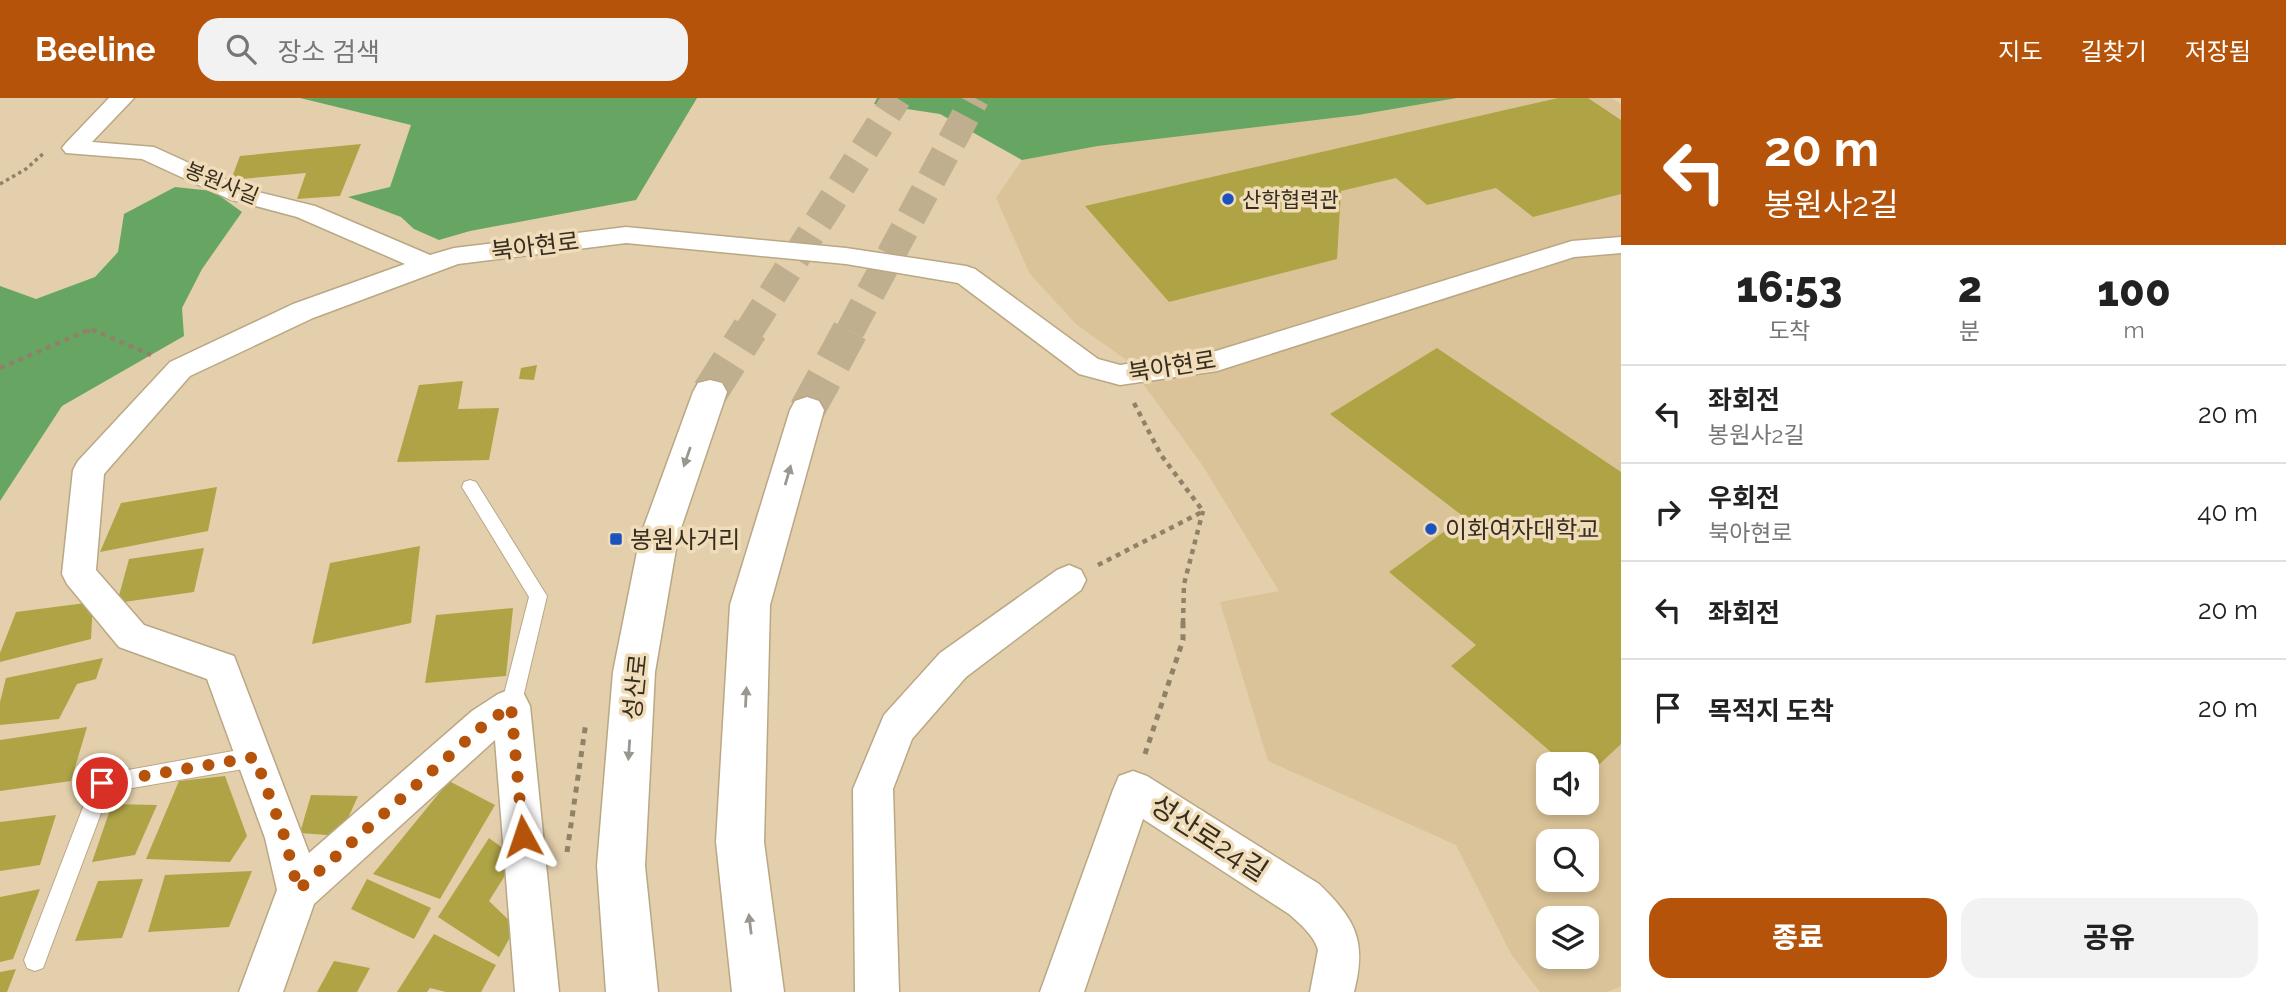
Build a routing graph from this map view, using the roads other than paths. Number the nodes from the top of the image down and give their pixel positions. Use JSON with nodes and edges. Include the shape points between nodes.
{"nodes":[{"id":1,"x":123,"y":98,"type":"edge"},
{"id":2,"x":1621,"y":245,"type":"edge"},
{"id":3,"x":430,"y":265,"type":"junction"},
{"id":4,"x":710,"y":392,"type":"tunnel mouth"},
{"id":5,"x":807,"y":410,"type":"tunnel mouth"},
{"id":6,"x":470,"y":487,"type":"dead end"},
{"id":7,"x":1069,"y":580,"type":"dead end"},
{"id":8,"x":511,"y":706,"type":"junction"},
{"id":9,"x":255,"y":757,"type":"junction"},
{"id":10,"x":298,"y":890,"type":"junction"},
{"id":11,"x":35,"y":960,"type":"dead end"},
{"id":12,"x":261,"y":992,"type":"edge"},
{"id":13,"x":537,"y":992,"type":"edge"},
{"id":14,"x":632,"y":992,"type":"edge"},
{"id":15,"x":758,"y":992,"type":"edge"},
{"id":16,"x":877,"y":992,"type":"edge"},
{"id":17,"x":1062,"y":992,"type":"edge"},
{"id":18,"x":1332,"y":992,"type":"edge"}],
"edges":[{"from":1,"to":3,"type":"street","name":"봉원사길","via":[[74,148],[146,152],[238,194],[306,211]]},
{"from":2,"to":3,"type":"street","name":"북아현로","via":[[1572,249],[1217,361],[1120,375],[1089,367],[966,275],[846,256],[626,235],[454,256]]},
{"from":3,"to":9,"type":"street","name":"북아현로","via":[[303,310],[180,369],[89,470],[79,574],[132,636],[221,668]]},
{"from":4,"to":14,"type":"main road","name":"성산로","one_way":true,"via":[[659,537],[634,672],[621,866]]},
{"from":15,"to":5,"type":"main road","one_way":true,"via":[[740,842],[750,605]]},
{"from":6,"to":8,"type":"lane","via":[[538,596]]},
{"from":7,"to":16,"type":"street","via":[[953,665],[897,728],[873,789]]},
{"from":8,"to":10,"type":"street"},
{"from":8,"to":13,"type":"street"},
{"from":9,"to":10,"type":"street","name":"북아현로","via":[[285,838]]},
{"from":9,"to":11,"type":"lane","via":[[102,783]]},
{"from":10,"to":12,"type":"street"},
{"from":17,"to":18,"type":"street","name":"성산로24길","via":[[1133,790],[1304,899],[1325,920],[1339,939],[1341,958]]}]}
